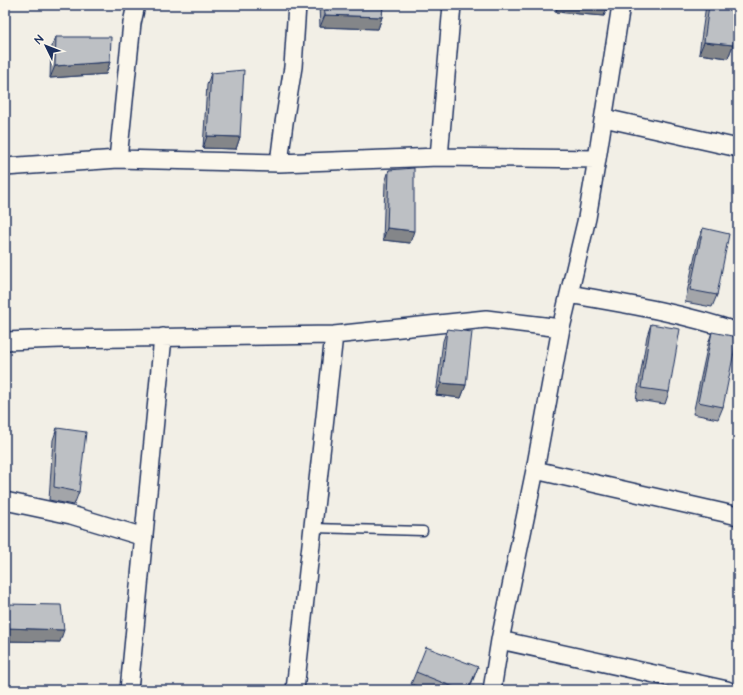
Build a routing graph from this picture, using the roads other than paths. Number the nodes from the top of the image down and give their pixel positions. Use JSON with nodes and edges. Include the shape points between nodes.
{"nodes":[{"id":1,"x":136,"y":5,"type":"edge"},
{"id":2,"x":297,"y":5,"type":"edge"},
{"id":3,"x":452,"y":5,"type":"edge"},
{"id":4,"x":620,"y":5,"type":"edge"},
{"id":5,"x":604,"y":118,"type":"junction"},
{"id":6,"x":738,"y":148,"type":"edge"},
{"id":7,"x":439,"y":157,"type":"junction"},
{"id":8,"x":118,"y":159,"type":"junction"},
{"id":9,"x":597,"y":159,"type":"junction"},
{"id":10,"x":279,"y":163,"type":"junction"},
{"id":11,"x":5,"y":167,"type":"edge"},
{"id":12,"x":569,"y":294,"type":"junction"},
{"id":13,"x":562,"y":328,"type":"junction"},
{"id":14,"x":738,"y":332,"type":"edge"},
{"id":15,"x":334,"y":335,"type":"junction"},
{"id":16,"x":163,"y":337,"type":"junction"},
{"id":17,"x":5,"y":341,"type":"edge"},
{"id":18,"x":535,"y":470,"type":"junction"},
{"id":19,"x":5,"y":502,"type":"edge"},
{"id":20,"x":738,"y":516,"type":"edge"},
{"id":21,"x":313,"y":528,"type":"junction"},
{"id":22,"x":423,"y":531,"type":"dead end"},
{"id":23,"x":144,"y":537,"type":"junction"},
{"id":24,"x":500,"y":640,"type":"junction"},
{"id":25,"x":674,"y":684,"type":"edge"},
{"id":26,"x":129,"y":690,"type":"edge"},
{"id":27,"x":295,"y":690,"type":"edge"},
{"id":28,"x":492,"y":690,"type":"edge"},
{"id":29,"x":727,"y":690,"type":"edge"}],
"edges":[{"from":1,"to":8,"type":"street"},
{"from":2,"to":10,"type":"street","via":[[293,67]]},
{"from":3,"to":7,"type":"street"},
{"from":4,"to":5,"type":"street"},
{"from":5,"to":6,"type":"street"},
{"from":5,"to":9,"type":"street"},
{"from":7,"to":9,"type":"street"},
{"from":7,"to":10,"type":"street"},
{"from":8,"to":10,"type":"street"},
{"from":8,"to":11,"type":"street"},
{"from":9,"to":12,"type":"street","via":[[587,218]]},
{"from":12,"to":13,"type":"street"},
{"from":12,"to":14,"type":"street","via":[[655,309]]},
{"from":13,"to":15,"type":"street","via":[[486,319]]},
{"from":13,"to":18,"type":"street"},
{"from":15,"to":16,"type":"street"},
{"from":15,"to":21,"type":"street"},
{"from":16,"to":17,"type":"street"},
{"from":16,"to":23,"type":"street"},
{"from":18,"to":20,"type":"street"},
{"from":18,"to":24,"type":"street"},
{"from":19,"to":23,"type":"street","via":[[71,514]]},
{"from":21,"to":22,"type":"lane"},
{"from":21,"to":27,"type":"street"},
{"from":23,"to":26,"type":"street"},
{"from":24,"to":25,"type":"street"},
{"from":24,"to":28,"type":"street"},
{"from":25,"to":29,"type":"street"}]}
